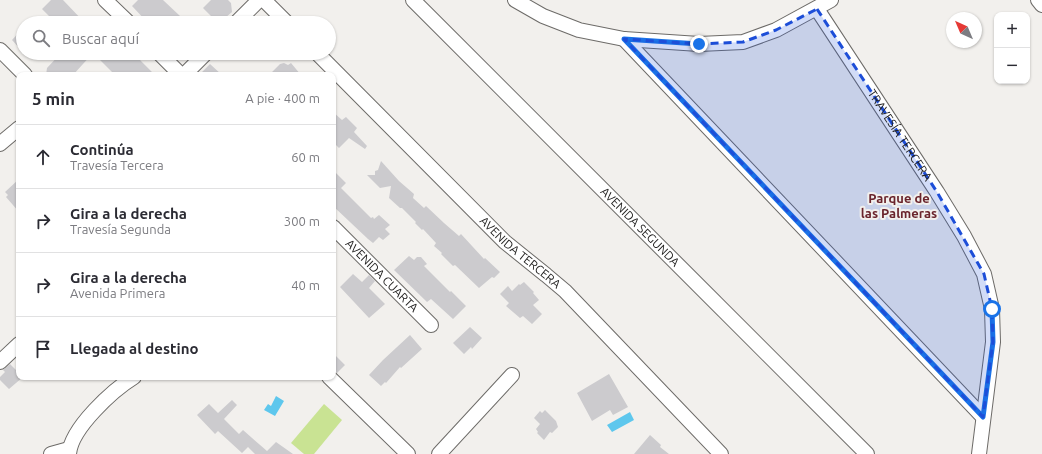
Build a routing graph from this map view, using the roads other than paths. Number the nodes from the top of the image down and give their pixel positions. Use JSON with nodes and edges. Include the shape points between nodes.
{"nodes":[{"id":1,"x":105,"y":0,"type":"edge"},
{"id":2,"x":259,"y":0,"type":"edge"},
{"id":3,"x":264,"y":0,"type":"edge"},
{"id":4,"x":413,"y":0,"type":"edge"},
{"id":5,"x":515,"y":0,"type":"edge"},
{"id":6,"x":831,"y":0,"type":"edge"},
{"id":7,"x":1038,"y":0,"type":"edge"},
{"id":8,"x":1042,"y":5,"type":"edge"},
{"id":9,"x":817,"y":9,"type":"junction"},
{"id":10,"x":122,"y":16,"type":"edge"},
{"id":11,"x":243,"y":16,"type":"edge"},
{"id":12,"x":280,"y":16,"type":"edge"},
{"id":13,"x":624,"y":39,"type":"junction"},
{"id":14,"x":0,"y":50,"type":"edge"},
{"id":15,"x":167,"y":60,"type":"edge"},
{"id":16,"x":199,"y":60,"type":"edge"},
{"id":17,"x":324,"y":60,"type":"edge"},
{"id":18,"x":22,"y":72,"type":"edge"},
{"id":19,"x":180,"y":72,"type":"edge"},
{"id":20,"x":186,"y":72,"type":"edge"},
{"id":21,"x":336,"y":72,"type":"edge"},
{"id":22,"x":336,"y":72,"type":"edge"},
{"id":23,"x":16,"y":131,"type":"edge"},
{"id":24,"x":0,"y":144,"type":"edge"},
{"id":25,"x":336,"y":230,"type":"edge"},
{"id":26,"x":431,"y":325,"type":"dead end"},
{"id":27,"x":16,"y":347,"type":"edge"},
{"id":28,"x":0,"y":362,"type":"edge"},
{"id":29,"x":512,"y":375,"type":"dead end"},
{"id":30,"x":130,"y":380,"type":"edge"},
{"id":31,"x":332,"y":380,"type":"edge"},
{"id":32,"x":983,"y":417,"type":"junction"},
{"id":33,"x":69,"y":451,"type":"edge"},
{"id":34,"x":51,"y":454,"type":"edge"},
{"id":35,"x":408,"y":454,"type":"edge"},
{"id":36,"x":439,"y":454,"type":"edge"},
{"id":37,"x":721,"y":454,"type":"edge"},
{"id":38,"x":867,"y":454,"type":"edge"},
{"id":39,"x":979,"y":454,"type":"edge"}],
"edges":[{"from":1,"to":10,"type":"street"},
{"from":2,"to":11,"type":"street"},
{"from":3,"to":12,"type":"street"},
{"from":4,"to":38,"type":"street","name":"AVENIDA SEGUNDA"},
{"from":5,"to":13,"type":"street","via":[[543,16],[579,30]]},
{"from":6,"to":9,"type":"street"},
{"from":7,"to":8,"type":"street"},
{"from":9,"to":13,"type":"street","via":[[776,30],[743,42],[699,44]]},
{"from":9,"to":32,"type":"street","name":"TRAVESÍA TERCERA","via":[[937,192],[984,274],[992,309],[993,342]]},
{"from":13,"to":32,"type":"street"},
{"from":14,"to":18,"type":"street"},
{"from":15,"to":19,"type":"street"},
{"from":16,"to":20,"type":"street"},
{"from":17,"to":21,"type":"street","name":"AVENIDA TERCERA"},
{"from":22,"to":37,"type":"street","name":"AVENIDA TERCERA","via":[[506,242],[565,291]]},
{"from":23,"to":24,"type":"street"},
{"from":25,"to":26,"type":"street","name":"AVENIDA CUARTA"},
{"from":27,"to":28,"type":"street"},
{"from":29,"to":36,"type":"street"},
{"from":30,"to":33,"type":"street","via":[[92,413],[78,430]]},
{"from":31,"to":35,"type":"street"},
{"from":32,"to":39,"type":"street","name":"TRAVESÍA TERCERA"},
{"from":33,"to":34,"type":"street"}]}
